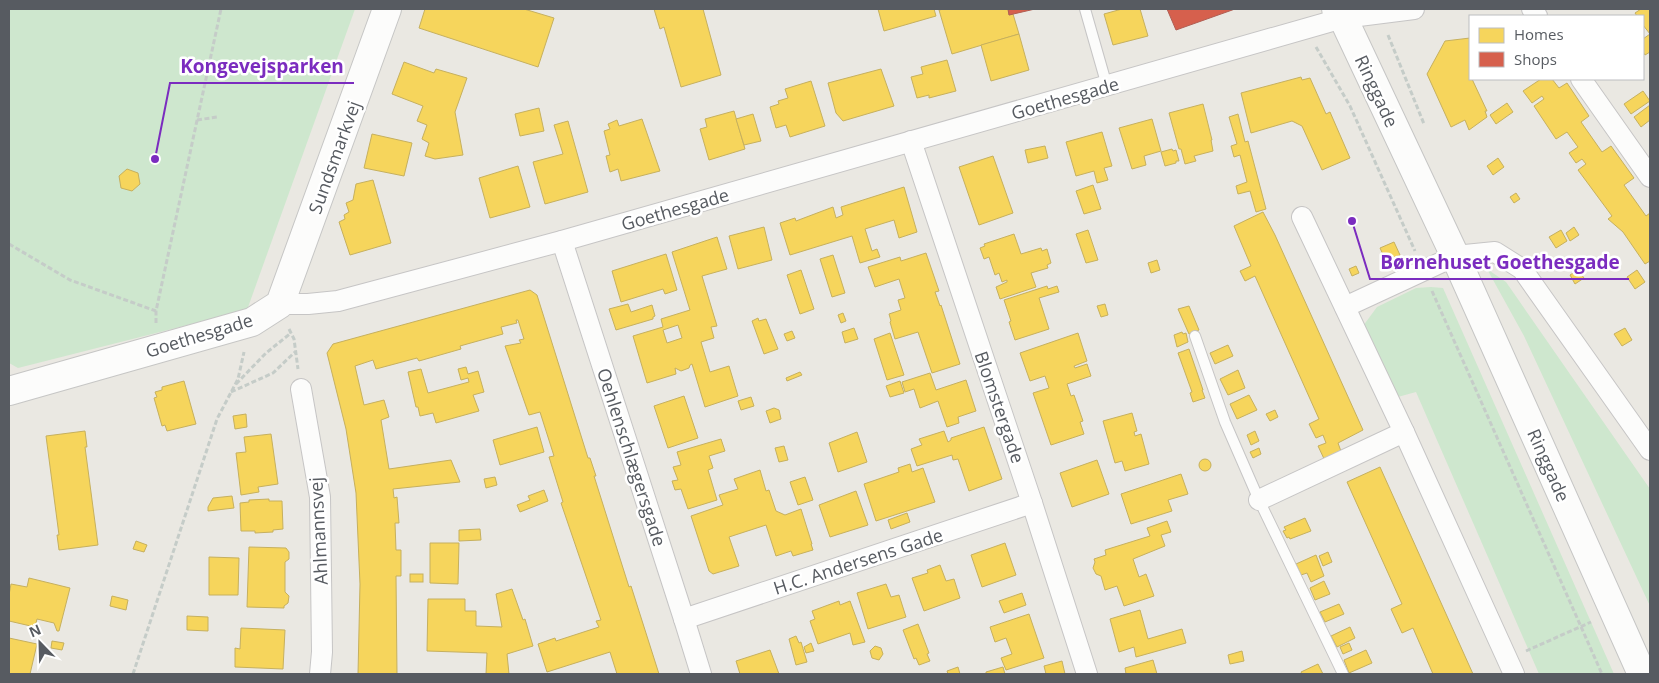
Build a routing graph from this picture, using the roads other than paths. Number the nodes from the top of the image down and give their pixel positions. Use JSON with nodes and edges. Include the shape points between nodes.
{"nodes":[{"id":1,"x":387,"y":9,"type":"edge"},
{"id":2,"x":1085,"y":9,"type":"edge"},
{"id":3,"x":1414,"y":9,"type":"edge"},
{"id":4,"x":1340,"y":14,"type":"edge"},
{"id":5,"x":1582,"y":80,"type":"edge"},
{"id":6,"x":1107,"y":86,"type":"junction"},
{"id":7,"x":911,"y":141,"type":"junction"},
{"id":8,"x":1650,"y":177,"type":"edge"},
{"id":9,"x":1302,"y":217,"type":"dead end"},
{"id":10,"x":562,"y":241,"type":"junction"},
{"id":11,"x":1455,"y":256,"type":"junction"},
{"id":12,"x":280,"y":304,"type":"junction"},
{"id":13,"x":1345,"y":307,"type":"junction"},
{"id":14,"x":1195,"y":336,"type":"dead end"},
{"id":15,"x":301,"y":389,"type":"road end"},
{"id":16,"x":9,"y":391,"type":"edge"},
{"id":17,"x":1404,"y":432,"type":"junction"},
{"id":18,"x":1650,"y":450,"type":"edge"},
{"id":19,"x":1259,"y":500,"type":"junction"},
{"id":20,"x":1032,"y":503,"type":"junction"},
{"id":21,"x":684,"y":619,"type":"junction"},
{"id":22,"x":1510,"y":667,"type":"edge"},
{"id":23,"x":320,"y":674,"type":"edge"},
{"id":24,"x":700,"y":674,"type":"edge"},
{"id":25,"x":1087,"y":674,"type":"edge"},
{"id":26,"x":1342,"y":674,"type":"edge"},
{"id":27,"x":1642,"y":674,"type":"edge"}],
"edges":[{"from":1,"to":12,"type":"street","name":"Sundsmarkvej"},
{"from":2,"to":6,"type":"lane"},
{"from":3,"to":4,"type":"street","name":"Goethesgade"},
{"from":4,"to":6,"type":"street","name":"Goethesgade","via":[[1306,29]]},
{"from":4,"to":11,"type":"street","name":"Ringgade"},
{"from":5,"to":8,"type":"street"},
{"from":6,"to":7,"type":"street","name":"Goethesgade"},
{"from":7,"to":10,"type":"street","name":"Goethesgade"},
{"from":7,"to":20,"type":"street","name":"Blomstergade"},
{"from":9,"to":13,"type":"street"},
{"from":10,"to":12,"type":"street","name":"Goethesgade","via":[[338,301]]},
{"from":10,"to":21,"type":"street","name":"Oehlenschlægersgade"},
{"from":11,"to":13,"type":"street"},
{"from":11,"to":18,"type":"street","via":[[1495,252],[1522,269]]},
{"from":11,"to":27,"type":"street","name":"Ringgade"},
{"from":12,"to":16,"type":"street","name":"Goethesgade","via":[[252,322]]},
{"from":13,"to":17,"type":"street"},
{"from":14,"to":19,"type":"lane","via":[[1225,422]]},
{"from":15,"to":23,"type":"street","name":"Ahlmannsvej","via":[[320,497]]},
{"from":17,"to":19,"type":"street"},
{"from":17,"to":22,"type":"street"},
{"from":19,"to":26,"type":"lane"},
{"from":20,"to":21,"type":"street","name":"H.C. Andersens Gade"},
{"from":20,"to":25,"type":"street","name":"Blomstergade"},
{"from":21,"to":24,"type":"street","name":"Oehlenschlægersgade"}]}
